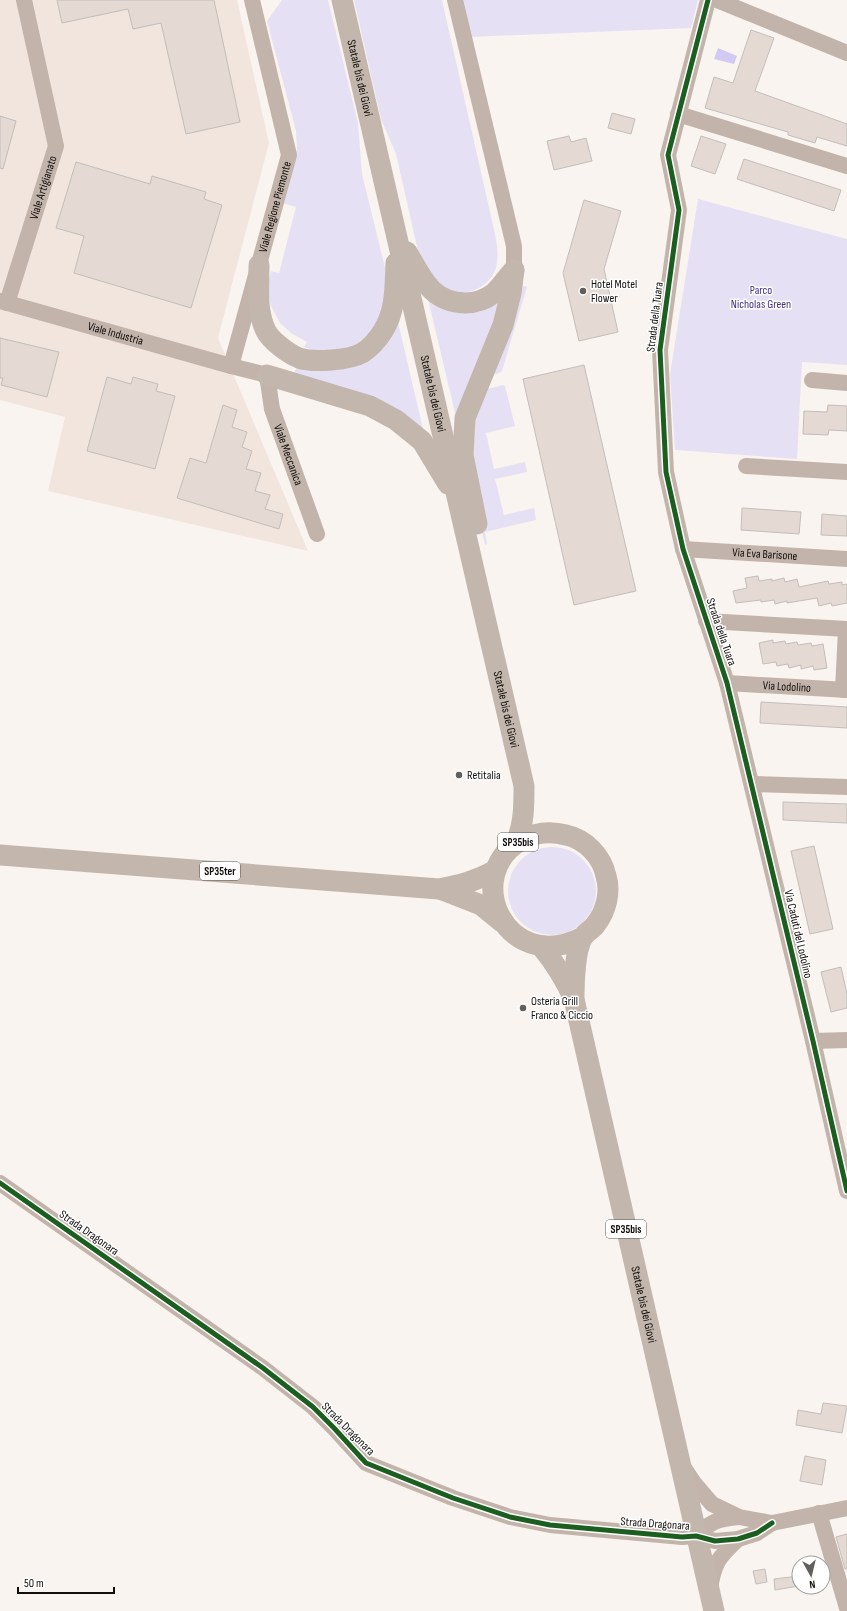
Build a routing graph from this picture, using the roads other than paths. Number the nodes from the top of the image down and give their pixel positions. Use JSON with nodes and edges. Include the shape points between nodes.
{"nodes":[{"id":1,"x":24,"y":0,"type":"edge"},
{"id":2,"x":252,"y":0,"type":"edge"},
{"id":3,"x":342,"y":0,"type":"edge"},
{"id":4,"x":455,"y":0,"type":"edge"},
{"id":5,"x":708,"y":0,"type":"edge"},
{"id":6,"x":717,"y":0,"type":"edge"},
{"id":7,"x":847,"y":54,"type":"edge"},
{"id":8,"x":678,"y":114,"type":"junction"},
{"id":9,"x":847,"y":166,"type":"edge"},
{"id":10,"x":398,"y":236,"type":"junction"},
{"id":11,"x":259,"y":265,"type":"junction"},
{"id":12,"x":514,"y":270,"type":"junction"},
{"id":13,"x":3,"y":302,"type":"edge"},
{"id":14,"x":299,"y":358,"type":"junction"},
{"id":15,"x":231,"y":366,"type":"junction"},
{"id":16,"x":267,"y":375,"type":"junction"},
{"id":17,"x":812,"y":380,"type":"dead end"},
{"id":18,"x":847,"y":383,"type":"edge"},
{"id":19,"x":746,"y":466,"type":"dead end"},
{"id":20,"x":847,"y":472,"type":"edge"},
{"id":21,"x":457,"y":498,"type":"junction"},
{"id":22,"x":317,"y":534,"type":"dead end"},
{"id":23,"x":683,"y":549,"type":"junction"},
{"id":24,"x":847,"y":559,"type":"edge"},
{"id":25,"x":706,"y":621,"type":"junction"},
{"id":26,"x":487,"y":627,"type":"junction"},
{"id":27,"x":847,"y":629,"type":"edge"},
{"id":28,"x":727,"y":683,"type":"junction"},
{"id":29,"x":845,"y":690,"type":"edge"},
{"id":30,"x":752,"y":784,"type":"junction"},
{"id":31,"x":524,"y":786,"type":"junction"},
{"id":32,"x":847,"y":787,"type":"edge"},
{"id":33,"x":556,"y":832,"type":"junction"},
{"id":34,"x":516,"y":843,"type":"junction"},
{"id":35,"x":0,"y":854,"type":"edge"},
{"id":36,"x":496,"y":870,"type":"junction"},
{"id":37,"x":439,"y":889,"type":"junction"},
{"id":38,"x":504,"y":923,"type":"junction"},
{"id":39,"x":582,"y":937,"type":"junction"},
{"id":40,"x":541,"y":946,"type":"junction"},
{"id":41,"x":574,"y":999,"type":"junction"},
{"id":42,"x":847,"y":1040,"type":"edge"},
{"id":43,"x":813,"y":1041,"type":"junction"},
{"id":44,"x":0,"y":1183,"type":"edge"},
{"id":45,"x":847,"y":1190,"type":"edge"},
{"id":46,"x":678,"y":1459,"type":"junction"},
{"id":47,"x":847,"y":1508,"type":"edge"},
{"id":48,"x":819,"y":1513,"type":"junction"},
{"id":49,"x":739,"y":1517,"type":"junction"},
{"id":50,"x":772,"y":1523,"type":"junction"},
{"id":51,"x":696,"y":1536,"type":"junction"},
{"id":52,"x":738,"y":1539,"type":"junction"},
{"id":53,"x":712,"y":1602,"type":"edge"},
{"id":54,"x":847,"y":1608,"type":"edge"}],
"edges":[{"from":1,"to":13,"type":"street","name":"Viale Artigianato","via":[[56,146]]},
{"from":2,"to":11,"type":"street","name":"Viale Regione Piemonte","via":[[289,155]]},
{"from":3,"to":10,"type":"main road","name":"Statale bis dei Giovi","number":"SP35bis"},
{"from":4,"to":12,"type":"street","via":[[514,246]]},
{"from":5,"to":8,"type":"street","name":"Strada della Tuara"},
{"from":6,"to":7,"type":"street"},
{"from":8,"to":9,"type":"street"},
{"from":8,"to":23,"type":"street","name":"Strada della Tuara","via":[[668,155],[679,210],[660,350],[666,472]]},
{"from":10,"to":12,"type":"main road","via":[[420,275],[443,300],[466,303],[483,300],[494,293]]},
{"from":10,"to":14,"type":"main road","via":[[395,295],[392,314],[384,331],[361,354],[342,359]]},
{"from":10,"to":21,"type":"main road","name":"Statale bis dei Giovi","number":"SP35bis"},
{"from":11,"to":14,"type":"main road","via":[[260,316],[267,332],[279,346]]},
{"from":11,"to":15,"type":"street","name":"Viale Regione Piemonte"},
{"from":12,"to":26,"type":"main road","via":[[503,324],[465,418],[463,455],[487,573]]},
{"from":13,"to":15,"type":"street","name":"Viale Industria"},
{"from":14,"to":16,"type":"main road","via":[[283,364]]},
{"from":15,"to":16,"type":"street","name":"Viale Industria"},
{"from":16,"to":21,"type":"main road","via":[[370,406],[396,420],[422,442]]},
{"from":16,"to":22,"type":"street","name":"Viale Meccanica","via":[[272,409]]},
{"from":17,"to":18,"type":"street"},
{"from":19,"to":20,"type":"street"},
{"from":21,"to":26,"type":"main road","name":"Statale bis dei Giovi","number":"SP35bis"},
{"from":23,"to":24,"type":"street","name":"Via Eva Barisone"},
{"from":23,"to":25,"type":"street","name":"Strada della Tuara"},
{"from":25,"to":27,"type":"street"},
{"from":25,"to":28,"type":"street","name":"Strada della Tuara"},
{"from":26,"to":31,"type":"main road","name":"Statale bis dei Giovi","number":"SP35bis"},
{"from":27,"to":29,"type":"street"},
{"from":28,"to":29,"type":"street","name":"Via Lodolino"},
{"from":28,"to":30,"type":"street","name":"Via Caduti del Lodolino"},
{"from":30,"to":32,"type":"street"},
{"from":30,"to":43,"type":"street","name":"Via Caduti del Lodolino"},
{"from":31,"to":33,"type":"main road","name":"Statale bis dei Giovi","number":"SP35bis","via":[[543,822]]},
{"from":31,"to":34,"type":"main road","name":"Statale bis dei Giovi","number":"SP35bis","via":[[525,813]]},
{"from":33,"to":34,"type":"main road","name":"Statale bis dei Giovi","number":"SP35bis","via":[[542,832]]},
{"from":33,"to":39,"type":"main road","name":"Statale bis dei Giovi","number":"SP35bis","via":[[573,836],[588,846],[599,859],[606,875],[608,893],[604,910],[596,926]]},
{"from":34,"to":36,"type":"main road","name":"Statale bis dei Giovi","number":"SP35bis","via":[[504,855]]},
{"from":35,"to":37,"type":"main road","number":"SP35ter"},
{"from":36,"to":37,"type":"main road","number":"SP35ter","via":[[478,880]]},
{"from":36,"to":38,"type":"main road","name":"Statale bis dei Giovi","number":"SP35bis","via":[[492,889],[495,907]]},
{"from":37,"to":38,"type":"main road","number":"SP35ter","via":[[481,905]]},
{"from":38,"to":40,"type":"main road","name":"Statale bis dei Giovi","number":"SP35bis","via":[[526,942]]},
{"from":39,"to":40,"type":"main road","name":"Statale bis dei Giovi","number":"SP35bis","via":[[570,944]]},
{"from":39,"to":41,"type":"main road","name":"Statale bis dei Giovi","number":"SP35bis","via":[[575,970]]},
{"from":40,"to":41,"type":"main road","name":"Statale bis dei Giovi","number":"SP35bis","via":[[563,976]]},
{"from":41,"to":46,"type":"main road","name":"Statale bis dei Giovi","number":"SP35bis"},
{"from":42,"to":43,"type":"street"},
{"from":43,"to":45,"type":"street","name":"Via Caduti del Lodolino"},
{"from":44,"to":51,"type":"street","name":"Strada Dragonara","via":[[263,1368],[313,1407],[366,1463],[453,1498],[516,1518],[550,1525]]},
{"from":46,"to":49,"type":"street","via":[[694,1484],[712,1504]]},
{"from":46,"to":51,"type":"main road","name":"Statale bis dei Giovi","number":"SP35bis"},
{"from":47,"to":48,"type":"street"},
{"from":48,"to":50,"type":"street"},
{"from":48,"to":54,"type":"street"},
{"from":49,"to":50,"type":"street"},
{"from":49,"to":51,"type":"street","via":[[722,1519],[708,1525]]},
{"from":50,"to":52,"type":"street","via":[[757,1533]]},
{"from":51,"to":52,"type":"street","name":"Strada Dragonara","via":[[715,1541]]},
{"from":51,"to":53,"type":"main road","name":"Statale bis dei Giovi","number":"SP35bis"},
{"from":52,"to":53,"type":"street","via":[[720,1556],[712,1575]]}]}
